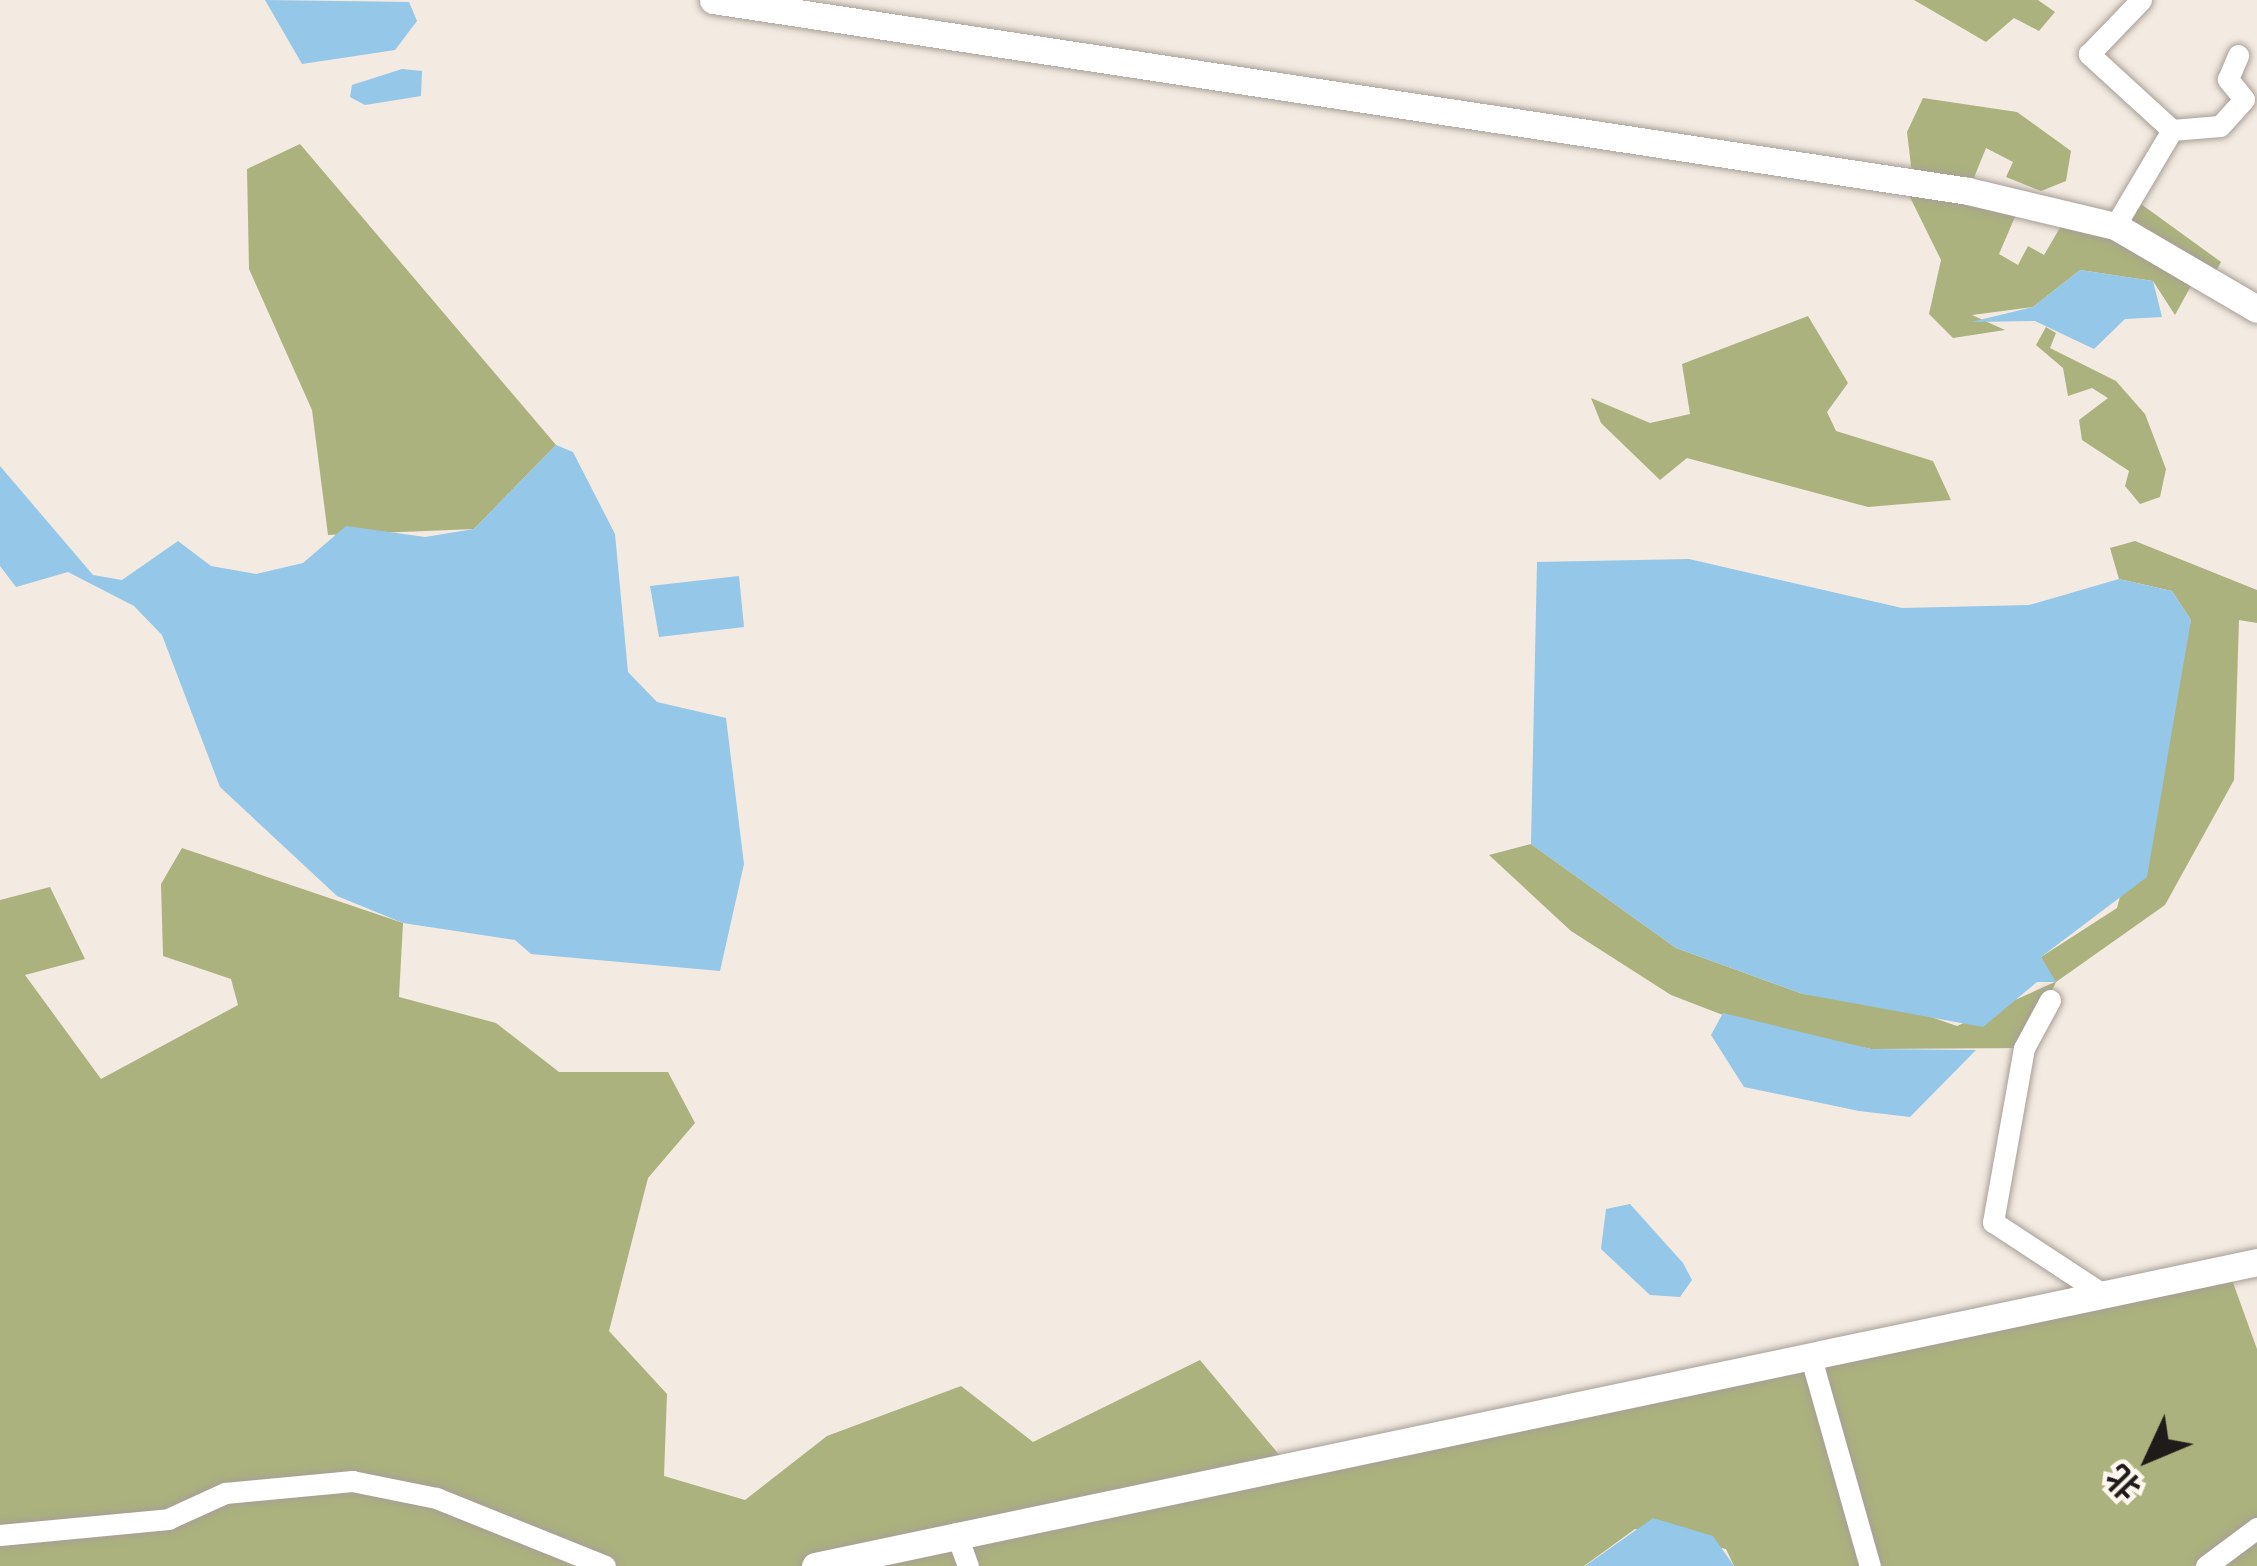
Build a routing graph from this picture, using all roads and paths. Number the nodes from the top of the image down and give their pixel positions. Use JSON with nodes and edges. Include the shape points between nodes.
{"nodes":[{"id":1,"x":712,"y":0,"type":"edge"},
{"id":2,"x":2141,"y":0,"type":"edge"},
{"id":3,"x":2239,"y":55,"type":"dead end"},
{"id":4,"x":2172,"y":130,"type":"junction"},
{"id":5,"x":2115,"y":226,"type":"junction"},
{"id":6,"x":2257,"y":309,"type":"edge"},
{"id":7,"x":2050,"y":1000,"type":"dead end"},
{"id":8,"x":2257,"y":1262,"type":"edge"},
{"id":9,"x":2101,"y":1293,"type":"junction"},
{"id":10,"x":1811,"y":1358,"type":"junction"},
{"id":11,"x":2257,"y":1528,"type":"edge"},
{"id":12,"x":956,"y":1533,"type":"junction"},
{"id":13,"x":0,"y":1535,"type":"edge"},
{"id":14,"x":605,"y":1566,"type":"edge"},
{"id":15,"x":814,"y":1566,"type":"edge"},
{"id":16,"x":968,"y":1566,"type":"edge"},
{"id":17,"x":1870,"y":1566,"type":"edge"},
{"id":18,"x":2206,"y":1566,"type":"edge"}],
"edges":[{"from":1,"to":5,"type":"street","via":[[1968,190]]},
{"from":2,"to":4,"type":"street","via":[[2089,54]]},
{"from":3,"to":4,"type":"street","via":[[2228,79],[2244,99],[2220,126]]},
{"from":4,"to":5,"type":"street"},
{"from":5,"to":6,"type":"street"},
{"from":7,"to":9,"type":"street","via":[[2024,1048],[1993,1222]]},
{"from":8,"to":9,"type":"street"},
{"from":9,"to":10,"type":"street"},
{"from":10,"to":12,"type":"street"},
{"from":10,"to":17,"type":"street"},
{"from":11,"to":18,"type":"street"},
{"from":12,"to":15,"type":"street"},
{"from":12,"to":16,"type":"street"},
{"from":13,"to":14,"type":"street","via":[[168,1519],[225,1493],[352,1481],[436,1498]]}]}
